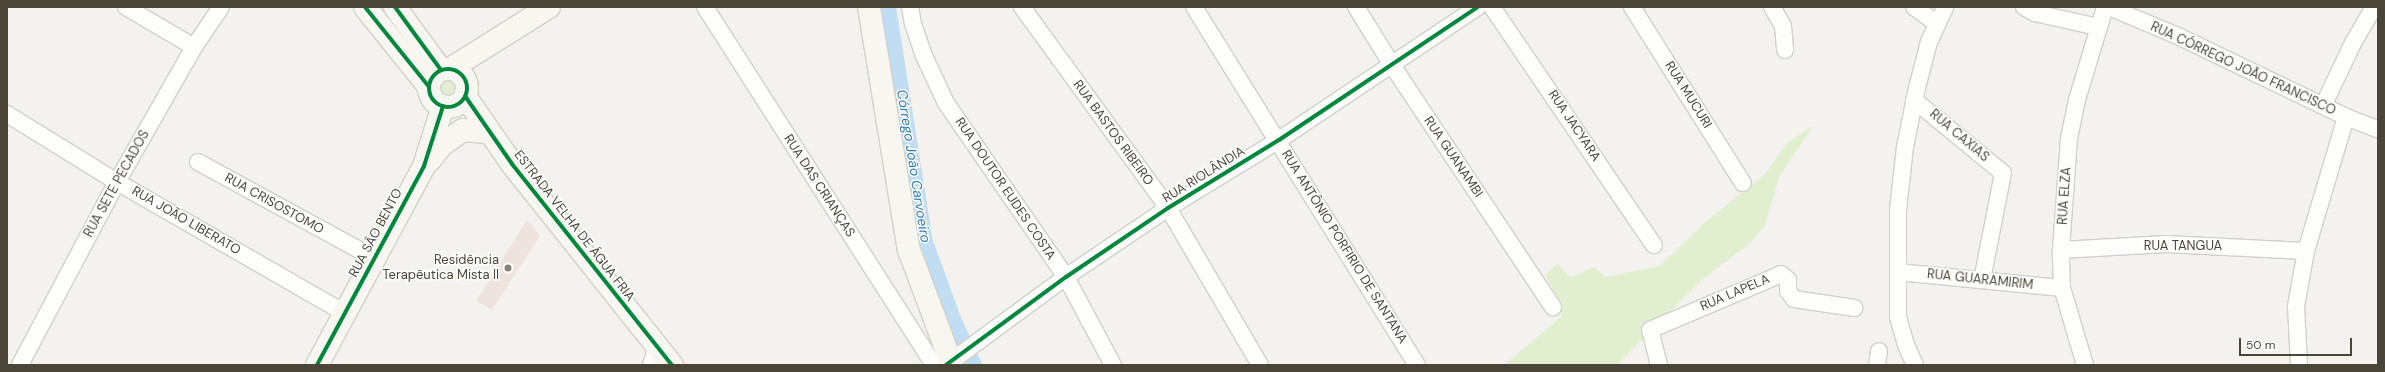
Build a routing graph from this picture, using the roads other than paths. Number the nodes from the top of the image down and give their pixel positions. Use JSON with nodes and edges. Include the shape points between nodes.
{"nodes":[{"id":1,"x":126,"y":7,"type":"edge"},
{"id":2,"x":221,"y":7,"type":"edge"},
{"id":3,"x":365,"y":7,"type":"edge"},
{"id":4,"x":395,"y":7,"type":"edge"},
{"id":5,"x":549,"y":7,"type":"edge"},
{"id":6,"x":705,"y":7,"type":"edge"},
{"id":7,"x":853,"y":7,"type":"edge"},
{"id":8,"x":869,"y":7,"type":"edge"},
{"id":9,"x":910,"y":7,"type":"edge"},
{"id":10,"x":1022,"y":7,"type":"edge"},
{"id":11,"x":1194,"y":7,"type":"edge"},
{"id":12,"x":1356,"y":7,"type":"edge"},
{"id":13,"x":1478,"y":7,"type":"edge"},
{"id":14,"x":1492,"y":7,"type":"edge"},
{"id":15,"x":1632,"y":7,"type":"edge"},
{"id":16,"x":1772,"y":7,"type":"edge"},
{"id":17,"x":1914,"y":7,"type":"edge"},
{"id":18,"x":1945,"y":7,"type":"edge"},
{"id":19,"x":2024,"y":7,"type":"edge"},
{"id":20,"x":2105,"y":7,"type":"edge"},
{"id":21,"x":2109,"y":7,"type":"edge"},
{"id":22,"x":2374,"y":7,"type":"edge"},
{"id":23,"x":1936,"y":23,"type":"junction"},
{"id":24,"x":2098,"y":27,"type":"junction"},
{"id":25,"x":194,"y":47,"type":"junction"},
{"id":26,"x":1785,"y":50,"type":"dead end"},
{"id":27,"x":876,"y":52,"type":"junction"},
{"id":28,"x":1392,"y":65,"type":"junction"},
{"id":29,"x":450,"y":81,"type":"junction"},
{"id":30,"x":1914,"y":100,"type":"junction"},
{"id":31,"x":2323,"y":106,"type":"junction"},
{"id":32,"x":7,"y":114,"type":"edge"},
{"id":33,"x":2346,"y":117,"type":"junction"},
{"id":34,"x":2378,"y":129,"type":"edge"},
{"id":35,"x":488,"y":132,"type":"junction"},
{"id":36,"x":1278,"y":140,"type":"junction"},
{"id":37,"x":198,"y":162,"type":"dead end"},
{"id":38,"x":424,"y":166,"type":"junction"},
{"id":39,"x":117,"y":182,"type":"junction"},
{"id":40,"x":1743,"y":183,"type":"dead end"},
{"id":41,"x":1168,"y":208,"type":"junction"},
{"id":42,"x":1654,"y":245,"type":"dead end"},
{"id":43,"x":2061,"y":250,"type":"junction"},
{"id":44,"x":2306,"y":251,"type":"junction"},
{"id":45,"x":374,"y":258,"type":"junction"},
{"id":46,"x":1898,"y":272,"type":"junction"},
{"id":47,"x":1066,"y":277,"type":"junction"},
{"id":48,"x":1982,"y":280,"type":"junction"},
{"id":49,"x":2062,"y":288,"type":"junction"},
{"id":50,"x":1553,"y":307,"type":"dead end"},
{"id":51,"x":1854,"y":308,"type":"dead end"},
{"id":52,"x":345,"y":313,"type":"junction"},
{"id":53,"x":654,"y":355,"type":"edge"},
{"id":54,"x":1656,"y":359,"type":"edge"},
{"id":55,"x":950,"y":361,"type":"edge"},
{"id":56,"x":20,"y":365,"type":"edge"},
{"id":57,"x":317,"y":365,"type":"edge"},
{"id":58,"x":672,"y":365,"type":"edge"},
{"id":59,"x":1113,"y":365,"type":"edge"},
{"id":60,"x":1260,"y":365,"type":"edge"},
{"id":61,"x":1417,"y":365,"type":"edge"},
{"id":62,"x":1915,"y":365,"type":"edge"},
{"id":63,"x":2085,"y":365,"type":"edge"},
{"id":64,"x":2299,"y":365,"type":"edge"}],
"edges":[{"from":1,"to":25,"type":"street"},
{"from":2,"to":25,"type":"street","name":"RUA SETE PECADOS"},
{"from":3,"to":29,"type":"main road","name":"ESTRADA VELHA DE ÁGUA FRIA"},
{"from":4,"to":29,"type":"main road","name":"ESTRADA VELHA DE ÁGUA FRIA"},
{"from":5,"to":29,"type":"main road"},
{"from":6,"to":55,"type":"street","name":"RUA DAS CRIANÇAS"},
{"from":7,"to":27,"type":"main road"},
{"from":8,"to":27,"type":"main road"},
{"from":9,"to":47,"type":"street","name":"RUA DOUTOR EUDES COSTA","via":[[925,58],[946,103]]},
{"from":10,"to":41,"type":"street","name":"RUA BASTOS RIBEIRO"},
{"from":11,"to":36,"type":"street","name":"RUA ANTÔNIO PORFIRIO DE SANTANA"},
{"from":12,"to":28,"type":"street","name":"RUA GUANAMBI"},
{"from":13,"to":28,"type":"street","name":"RUA RIOLÂNDIA"},
{"from":14,"to":42,"type":"street","name":"RUA JACYARA"},
{"from":15,"to":40,"type":"street","name":"RUA MUCURI"},
{"from":16,"to":26,"type":"street","via":[[1783,26]]},
{"from":17,"to":23,"type":"street"},
{"from":18,"to":23,"type":"street"},
{"from":19,"to":24,"type":"street","via":[[2035,13]]},
{"from":20,"to":24,"type":"street","name":"RUA ELZA"},
{"from":21,"to":31,"type":"street","name":"RUA CÓRREGO JOÃO FRANCISCO","via":[[2180,37]]},
{"from":22,"to":31,"type":"street","via":[[2353,43]]},
{"from":23,"to":30,"type":"street"},
{"from":24,"to":43,"type":"street","name":"RUA ELZA","via":[[2069,138]]},
{"from":25,"to":39,"type":"street","name":"RUA SETE PECADOS"},
{"from":27,"to":55,"type":"main road","via":[[909,250]]},
{"from":28,"to":36,"type":"street","name":"RUA RIOLÂNDIA"},
{"from":28,"to":50,"type":"street","name":"RUA GUANAMBI"},
{"from":29,"to":35,"type":"main road","name":"ESTRADA VELHA DE ÁGUA FRIA"},
{"from":29,"to":38,"type":"main road","name":"RUA SÃO BENTO","via":[[459,103],[443,106]]},
{"from":30,"to":46,"type":"street","via":[[1898,210]]},
{"from":30,"to":48,"type":"street","name":"RUA CAXIAS","via":[[2003,172]]},
{"from":31,"to":33,"type":"street","name":"RUA CÓRREGO JOÃO FRANCISCO"},
{"from":32,"to":39,"type":"street","name":"RUA JOÃO LIBERATO"},
{"from":33,"to":34,"type":"street","name":"RUA CÓRREGO JOÃO FRANCISCO"},
{"from":33,"to":44,"type":"street"},
{"from":35,"to":38,"type":"main road","via":[[463,130],[443,144]]},
{"from":35,"to":53,"type":"main road","name":"ESTRADA VELHA DE ÁGUA FRIA"},
{"from":36,"to":41,"type":"street","name":"RUA RIOLÂNDIA"},
{"from":36,"to":61,"type":"street","name":"RUA ANTÔNIO PORFIRIO DE SANTANA"},
{"from":37,"to":45,"type":"street","name":"RUA CRISOSTOMO"},
{"from":38,"to":45,"type":"main road","name":"RUA SÃO BENTO"},
{"from":39,"to":52,"type":"street","name":"RUA JOÃO LIBERATO"},
{"from":39,"to":56,"type":"street","name":"RUA SETE PECADOS"},
{"from":41,"to":47,"type":"street","name":"RUA RIOLÂNDIA"},
{"from":41,"to":60,"type":"street","name":"RUA BASTOS RIBEIRO"},
{"from":43,"to":44,"type":"street","name":"RUA TANGUA","via":[[2166,244]]},
{"from":43,"to":49,"type":"street","name":"RUA ELZA"},
{"from":44,"to":64,"type":"street","via":[[2296,306]]},
{"from":45,"to":52,"type":"main road","name":"RUA SÃO BENTO"},
{"from":46,"to":48,"type":"street","name":"RUA GUARAMIRIM"},
{"from":46,"to":62,"type":"street","via":[[1898,316]]},
{"from":47,"to":55,"type":"street","name":"RUA RIOLÂNDIA"},
{"from":47,"to":59,"type":"street","name":"RUA DOUTOR EUDES COSTA"},
{"from":48,"to":49,"type":"street","name":"RUA GUARAMIRIM"},
{"from":49,"to":63,"type":"street","name":"RUA ELZA"},
{"from":51,"to":54,"type":"street","name":"RUA LAPELA","via":[[1794,299],[1788,291],[1788,280],[1781,274],[1650,330]]},
{"from":52,"to":57,"type":"main road","name":"RUA SÃO BENTO"},
{"from":53,"to":58,"type":"main road","name":"ESTRADA VELHA DE ÁGUA FRIA"}]}
